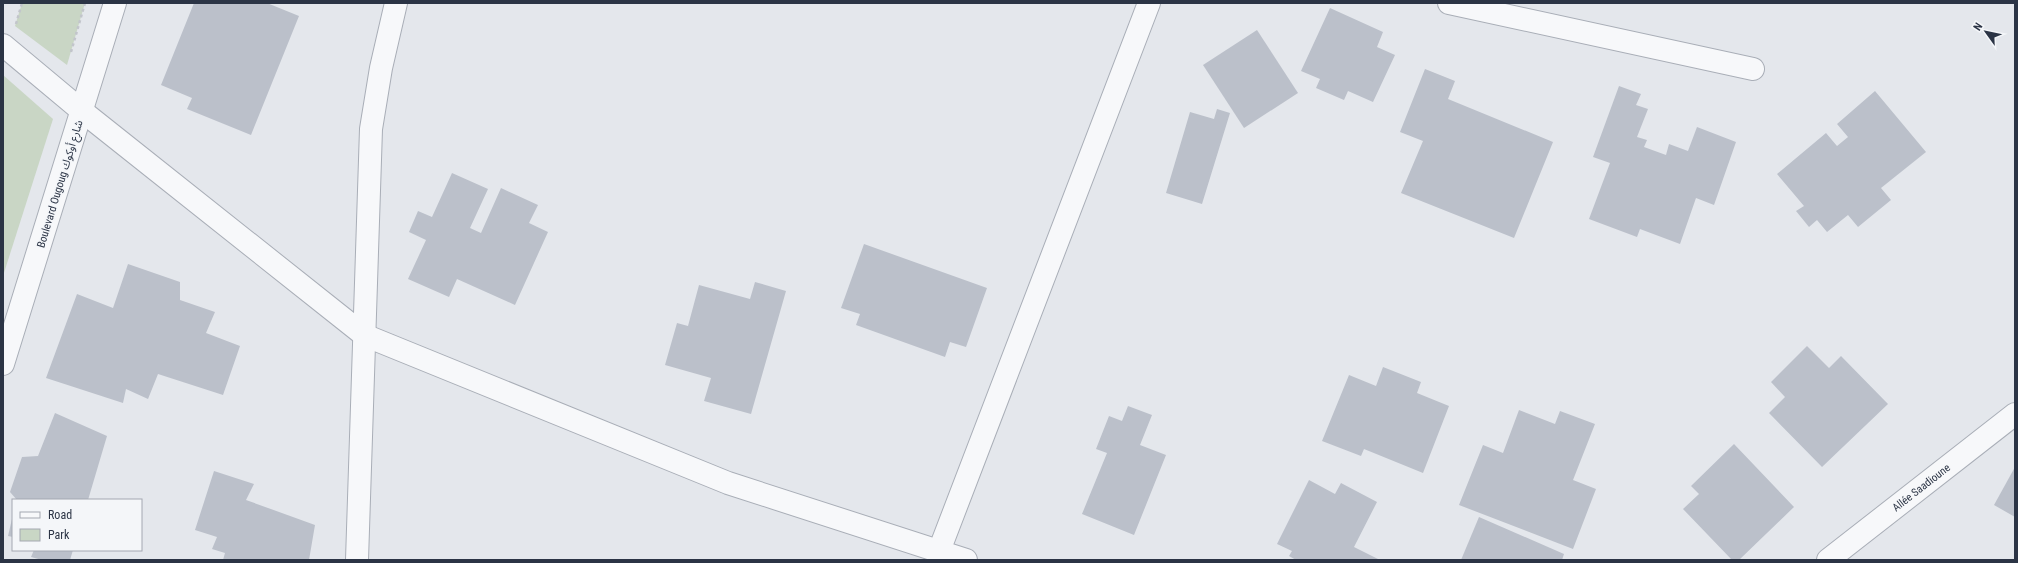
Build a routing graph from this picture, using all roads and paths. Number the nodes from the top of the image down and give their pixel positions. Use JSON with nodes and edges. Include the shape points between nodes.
{"nodes":[{"id":1,"x":22,"y":3,"type":"edge"},
{"id":2,"x":84,"y":3,"type":"edge"},
{"id":3,"x":115,"y":3,"type":"edge"},
{"id":4,"x":396,"y":3,"type":"edge"},
{"id":5,"x":1149,"y":3,"type":"edge"},
{"id":6,"x":1449,"y":3,"type":"edge"},
{"id":7,"x":15,"y":26,"type":"dead end"},
{"id":8,"x":3,"y":45,"type":"edge"},
{"id":9,"x":69,"y":58,"type":"dead end"},
{"id":10,"x":1753,"y":69,"type":"dead end"},
{"id":11,"x":82,"y":111,"type":"junction"},
{"id":12,"x":364,"y":335,"type":"junction"},
{"id":13,"x":3,"y":364,"type":"edge"},
{"id":14,"x":2015,"y":414,"type":"edge"},
{"id":15,"x":940,"y":551,"type":"junction"},
{"id":16,"x":357,"y":560,"type":"edge"},
{"id":17,"x":966,"y":560,"type":"edge"},
{"id":18,"x":1828,"y":560,"type":"edge"}],
"edges":[{"from":1,"to":7,"type":"path"},
{"from":2,"to":9,"type":"path"},
{"from":3,"to":11,"type":"street","name":"Boulevard Ougoug شارع أوكوك"},
{"from":4,"to":12,"type":"street","via":[[381,68],[371,130]]},
{"from":5,"to":15,"type":"street"},
{"from":6,"to":10,"type":"street"},
{"from":8,"to":11,"type":"street"},
{"from":11,"to":12,"type":"street"},
{"from":11,"to":13,"type":"street","name":"Boulevard Ougoug شارع أوكوك"},
{"from":12,"to":15,"type":"street","via":[[728,483]]},
{"from":12,"to":16,"type":"street"},
{"from":14,"to":18,"type":"street","name":"Allée Saadioune"},
{"from":15,"to":17,"type":"street"}]}
